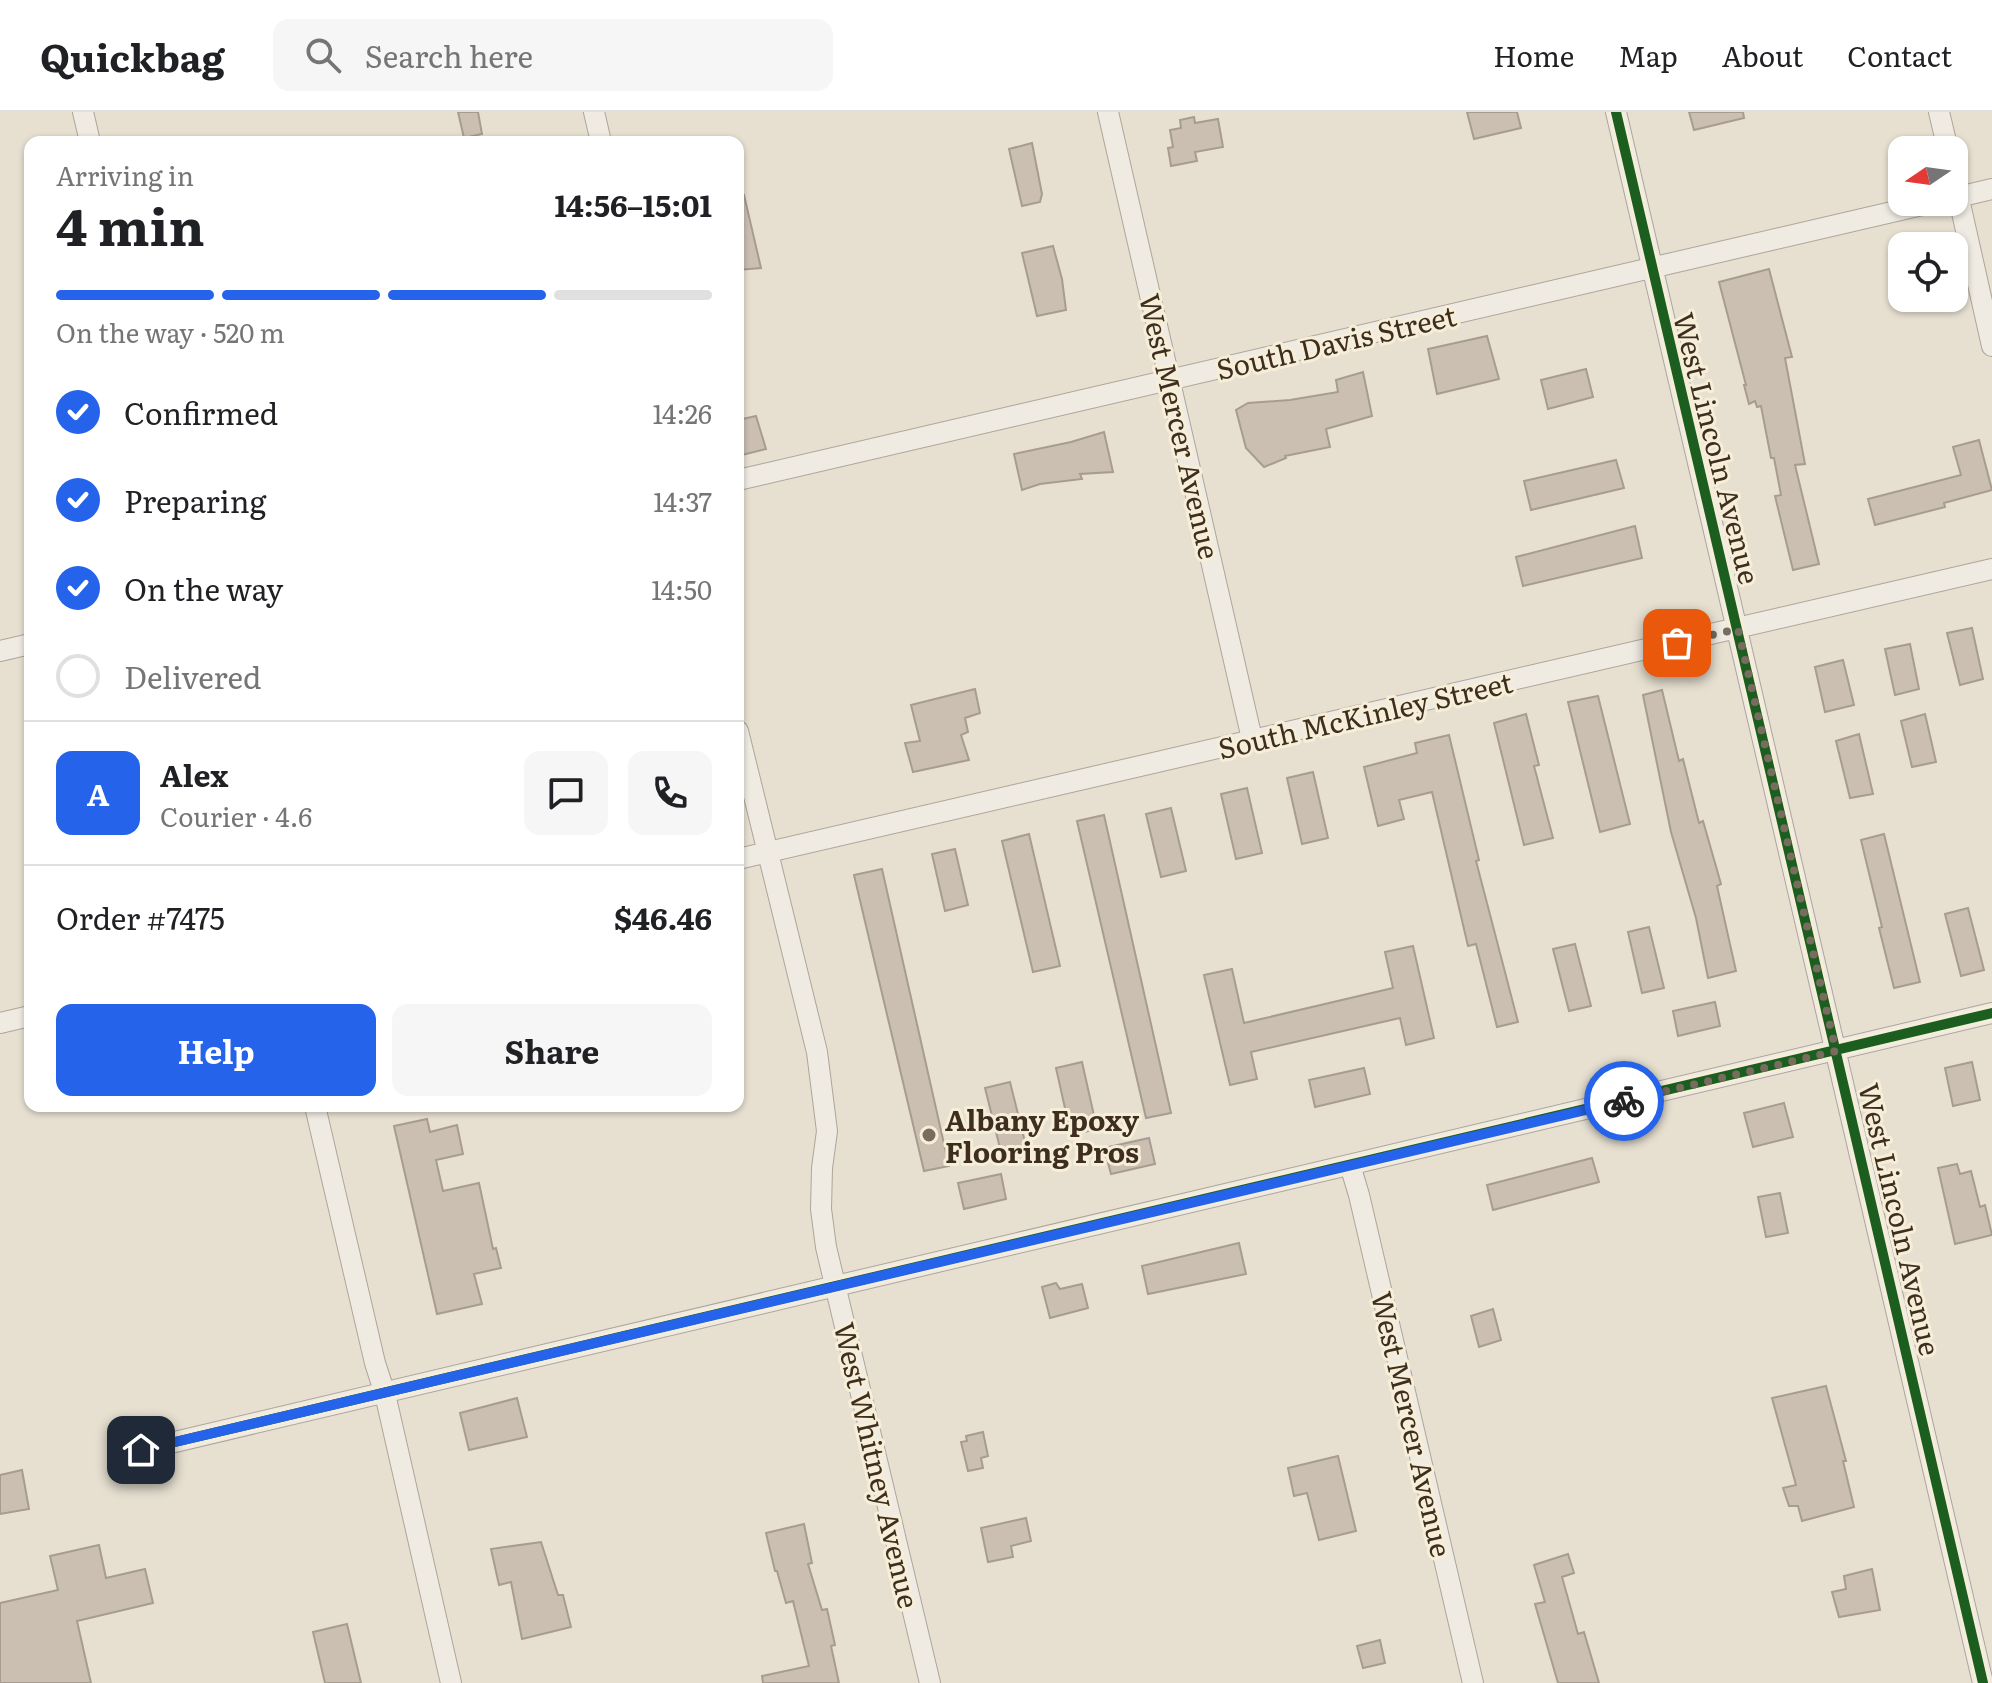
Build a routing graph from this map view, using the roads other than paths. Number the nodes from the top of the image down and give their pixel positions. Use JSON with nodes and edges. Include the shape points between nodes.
{"nodes":[{"id":1,"x":83,"y":112,"type":"edge"},
{"id":2,"x":594,"y":112,"type":"edge"},
{"id":3,"x":1108,"y":112,"type":"edge"},
{"id":4,"x":1616,"y":112,"type":"edge"},
{"id":5,"x":1939,"y":112,"type":"edge"},
{"id":6,"x":89,"y":136,"type":"edge"},
{"id":7,"x":600,"y":136,"type":"edge"},
{"id":8,"x":1945,"y":136,"type":"edge"},
{"id":9,"x":1992,"y":189,"type":"edge"},
{"id":10,"x":1968,"y":190,"type":"edge"},
{"id":11,"x":1888,"y":213,"type":"edge"},
{"id":12,"x":1962,"y":216,"type":"edge"},
{"id":13,"x":1651,"y":266,"type":"junction"},
{"id":14,"x":1992,"y":346,"type":"edge"},
{"id":15,"x":1170,"y":380,"type":"junction"},
{"id":16,"x":744,"y":479,"type":"edge"},
{"id":17,"x":1992,"y":569,"type":"edge"},
{"id":18,"x":1738,"y":629,"type":"junction"},
{"id":19,"x":24,"y":645,"type":"edge"},
{"id":20,"x":0,"y":651,"type":"edge"},
{"id":21,"x":1252,"y":739,"type":"junction"},
{"id":22,"x":744,"y":757,"type":"edge"},
{"id":23,"x":766,"y":852,"type":"junction"},
{"id":24,"x":744,"y":858,"type":"edge"},
{"id":25,"x":1992,"y":1013,"type":"edge"},
{"id":26,"x":24,"y":1017,"type":"edge"},
{"id":27,"x":0,"y":1023,"type":"edge"},
{"id":28,"x":1836,"y":1051,"type":"junction"},
{"id":29,"x":316,"y":1112,"type":"edge"},
{"id":30,"x":1350,"y":1165,"type":"junction"},
{"id":31,"x":836,"y":1285,"type":"junction"},
{"id":32,"x":385,"y":1394,"type":"junction"},
{"id":33,"x":141,"y":1450,"type":"dead end"},
{"id":34,"x":451,"y":1683,"type":"edge"},
{"id":35,"x":930,"y":1683,"type":"edge"},
{"id":36,"x":1473,"y":1683,"type":"edge"},
{"id":37,"x":1983,"y":1683,"type":"edge"}],
"edges":[{"from":1,"to":6,"type":"street"},
{"from":2,"to":7,"type":"street"},
{"from":3,"to":15,"type":"street","name":"West Mercer Avenue"},
{"from":4,"to":13,"type":"street","name":"West Lincoln Avenue"},
{"from":5,"to":8,"type":"street"},
{"from":9,"to":10,"type":"street"},
{"from":11,"to":13,"type":"street","name":"South Davis Street"},
{"from":12,"to":14,"type":"street"},
{"from":13,"to":15,"type":"street","name":"South Davis Street"},
{"from":13,"to":18,"type":"street","name":"West Lincoln Avenue"},
{"from":15,"to":16,"type":"street","name":"South Davis Street"},
{"from":15,"to":21,"type":"street","name":"West Mercer Avenue"},
{"from":17,"to":18,"type":"street","name":"South McKinley Street"},
{"from":18,"to":21,"type":"street","name":"South McKinley Street"},
{"from":18,"to":28,"type":"street","name":"West Lincoln Avenue"},
{"from":19,"to":20,"type":"street"},
{"from":21,"to":23,"type":"street","name":"South McKinley Street"},
{"from":22,"to":23,"type":"street","name":"West Whitney Avenue"},
{"from":23,"to":24,"type":"street","name":"South McKinley Street"},
{"from":23,"to":31,"type":"street","name":"West Whitney Avenue","via":[[826,1103],[821,1209]]},
{"from":25,"to":28,"type":"street"},
{"from":26,"to":27,"type":"street"},
{"from":28,"to":30,"type":"street"},
{"from":28,"to":37,"type":"street","name":"West Lincoln Avenue"},
{"from":29,"to":32,"type":"street"},
{"from":30,"to":31,"type":"street"},
{"from":30,"to":36,"type":"street","name":"West Mercer Avenue"},
{"from":31,"to":32,"type":"street"},
{"from":31,"to":35,"type":"street","name":"West Whitney Avenue"},
{"from":32,"to":33,"type":"street"},
{"from":32,"to":34,"type":"street"}]}
